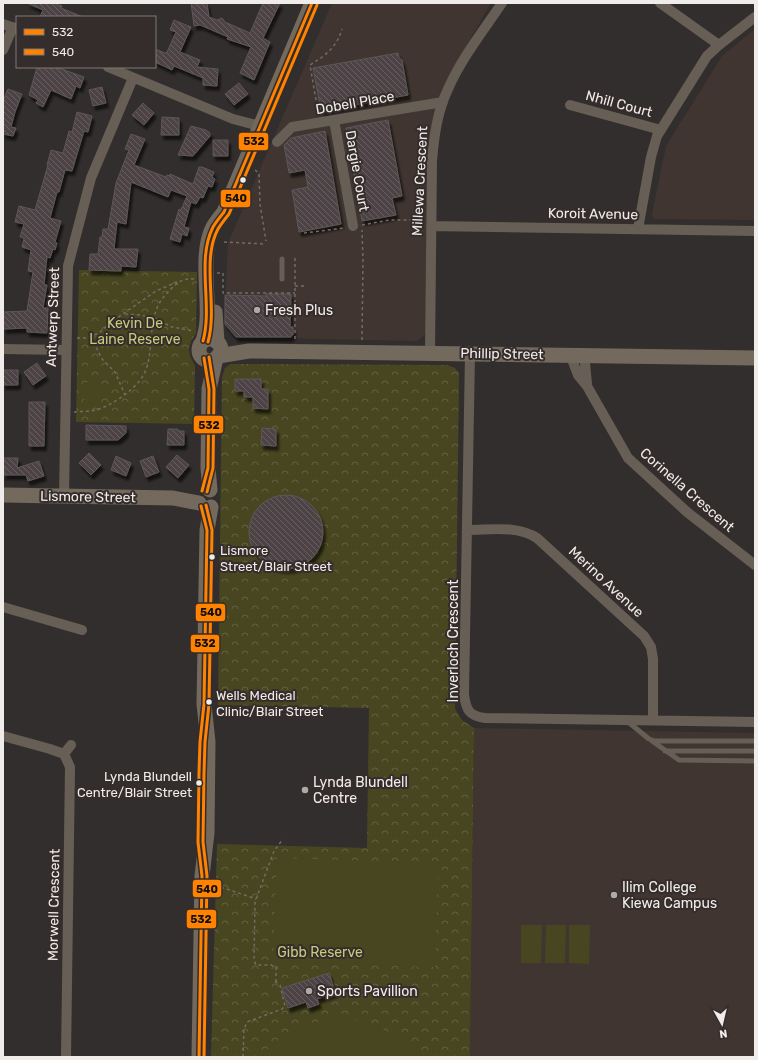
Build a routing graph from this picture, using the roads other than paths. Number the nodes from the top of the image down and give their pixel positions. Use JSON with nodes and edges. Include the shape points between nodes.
{"nodes":[{"id":1,"x":312,"y":3,"type":"edge"},
{"id":2,"x":502,"y":3,"type":"edge"},
{"id":3,"x":660,"y":3,"type":"edge"},
{"id":4,"x":755,"y":17,"type":"edge"},
{"id":5,"x":11,"y":27,"type":"edge"},
{"id":6,"x":719,"y":45,"type":"junction"},
{"id":7,"x":3,"y":50,"type":"edge"},
{"id":8,"x":110,"y":68,"type":"edge"},
{"id":9,"x":133,"y":78,"type":"junction"},
{"id":10,"x":443,"y":102,"type":"junction"},
{"id":11,"x":570,"y":105,"type":"dead end"},
{"id":12,"x":334,"y":120,"type":"junction"},
{"id":13,"x":258,"y":130,"type":"junction"},
{"id":14,"x":661,"y":130,"type":"junction"},
{"id":15,"x":276,"y":142,"type":"dead end"},
{"id":16,"x":432,"y":223,"type":"junction"},
{"id":17,"x":353,"y":226,"type":"road end"},
{"id":18,"x":638,"y":228,"type":"junction"},
{"id":19,"x":755,"y":231,"type":"edge"},
{"id":20,"x":282,"y":259,"type":"dead end"},
{"id":21,"x":282,"y":279,"type":"dead end"},
{"id":22,"x":211,"y":347,"type":"junction"},
{"id":23,"x":3,"y":349,"type":"edge"},
{"id":24,"x":66,"y":350,"type":"junction"},
{"id":25,"x":430,"y":353,"type":"junction"},
{"id":26,"x":470,"y":354,"type":"junction"},
{"id":27,"x":580,"y":355,"type":"junction"},
{"id":28,"x":755,"y":358,"type":"edge"},
{"id":29,"x":587,"y":386,"type":"junction"},
{"id":30,"x":3,"y":495,"type":"edge"},
{"id":31,"x":64,"y":496,"type":"junction"},
{"id":32,"x":204,"y":498,"type":"junction"},
{"id":33,"x":467,"y":530,"type":"junction"},
{"id":34,"x":755,"y":565,"type":"edge"},
{"id":35,"x":3,"y":607,"type":"edge"},
{"id":36,"x":82,"y":630,"type":"dead end"},
{"id":37,"x":625,"y":720,"type":"junction"},
{"id":38,"x":653,"y":720,"type":"junction"},
{"id":39,"x":755,"y":722,"type":"edge"},
{"id":40,"x":3,"y":736,"type":"edge"},
{"id":41,"x":649,"y":739,"type":"junction"},
{"id":42,"x":755,"y":741,"type":"edge"},
{"id":43,"x":71,"y":744,"type":"dead end"},
{"id":44,"x":665,"y":751,"type":"junction"},
{"id":45,"x":755,"y":751,"type":"edge"},
{"id":46,"x":64,"y":754,"type":"junction"},
{"id":47,"x":755,"y":761,"type":"edge"},
{"id":48,"x":66,"y":1057,"type":"edge"},
{"id":49,"x":199,"y":1057,"type":"edge"}],
"edges":[{"from":1,"to":13,"type":"street"},
{"from":2,"to":10,"type":"street","name":"Millewa Crescent","via":[[458,70]]},
{"from":3,"to":6,"type":"street"},
{"from":4,"to":6,"type":"street"},
{"from":5,"to":7,"type":"street"},
{"from":6,"to":14,"type":"street","via":[[707,56]]},
{"from":8,"to":9,"type":"street"},
{"from":9,"to":13,"type":"street"},
{"from":9,"to":24,"type":"street","name":"Antwerp Street","via":[[96,163],[68,266]]},
{"from":10,"to":12,"type":"street","name":"Dobell Place"},
{"from":10,"to":16,"type":"street","name":"Millewa Crescent","via":[[433,148]]},
{"from":11,"to":14,"type":"street","name":"Nhill Court"},
{"from":12,"to":15,"type":"street","name":"Dobell Place","via":[[292,127]]},
{"from":12,"to":17,"type":"street","name":"Dargie Court"},
{"from":13,"to":22,"type":"street","via":[[224,212],[211,273],[215,324]]},
{"from":14,"to":18,"type":"street","via":[[652,157]]},
{"from":16,"to":18,"type":"street","name":"Koroit Avenue"},
{"from":16,"to":25,"type":"street","name":"Millewa Crescent"},
{"from":18,"to":19,"type":"street","name":"Koroit Avenue"},
{"from":20,"to":21,"type":"lane"},
{"from":22,"to":25,"type":"street","name":"Phillip Street","via":[[249,351]]},
{"from":22,"to":32,"type":"street","via":[[208,468]]},
{"from":23,"to":24,"type":"street"},
{"from":24,"to":31,"type":"street","name":"Antwerp Street"},
{"from":25,"to":26,"type":"street","name":"Phillip Street"},
{"from":26,"to":27,"type":"street","name":"Phillip Street"},
{"from":26,"to":33,"type":"street","name":"Inverloch Crescent"},
{"from":27,"to":28,"type":"street","name":"Phillip Street"},
{"from":27,"to":29,"type":"street","name":"Corinella Crescent","via":[[585,363]]},
{"from":27,"to":29,"type":"street","name":"Corinella Crescent","via":[[575,368]]},
{"from":29,"to":34,"type":"street","name":"Corinella Crescent","via":[[628,458],[687,512]]},
{"from":30,"to":31,"type":"street","name":"Lismore Street"},
{"from":31,"to":32,"type":"street","name":"Lismore Street"},
{"from":32,"to":49,"type":"street","via":[[207,530],[204,704],[199,773],[198,842],[202,876]]},
{"from":33,"to":37,"type":"street","name":"Inverloch Crescent","via":[[464,694],[470,712],[485,718]]},
{"from":33,"to":38,"type":"street","name":"Merino Avenue","via":[[518,530],[538,538],[644,636],[651,647],[654,659]]},
{"from":35,"to":36,"type":"street"},
{"from":37,"to":38,"type":"street","name":"Inverloch Crescent"},
{"from":37,"to":41,"type":"lane"},
{"from":38,"to":39,"type":"street","name":"Inverloch Crescent"},
{"from":40,"to":46,"type":"street"},
{"from":41,"to":42,"type":"lane"},
{"from":41,"to":44,"type":"lane"},
{"from":43,"to":46,"type":"street"},
{"from":44,"to":45,"type":"lane"},
{"from":44,"to":47,"type":"lane","via":[[682,761]]},
{"from":46,"to":48,"type":"street","name":"Morwell Crescent","via":[[70,770]]}]}
